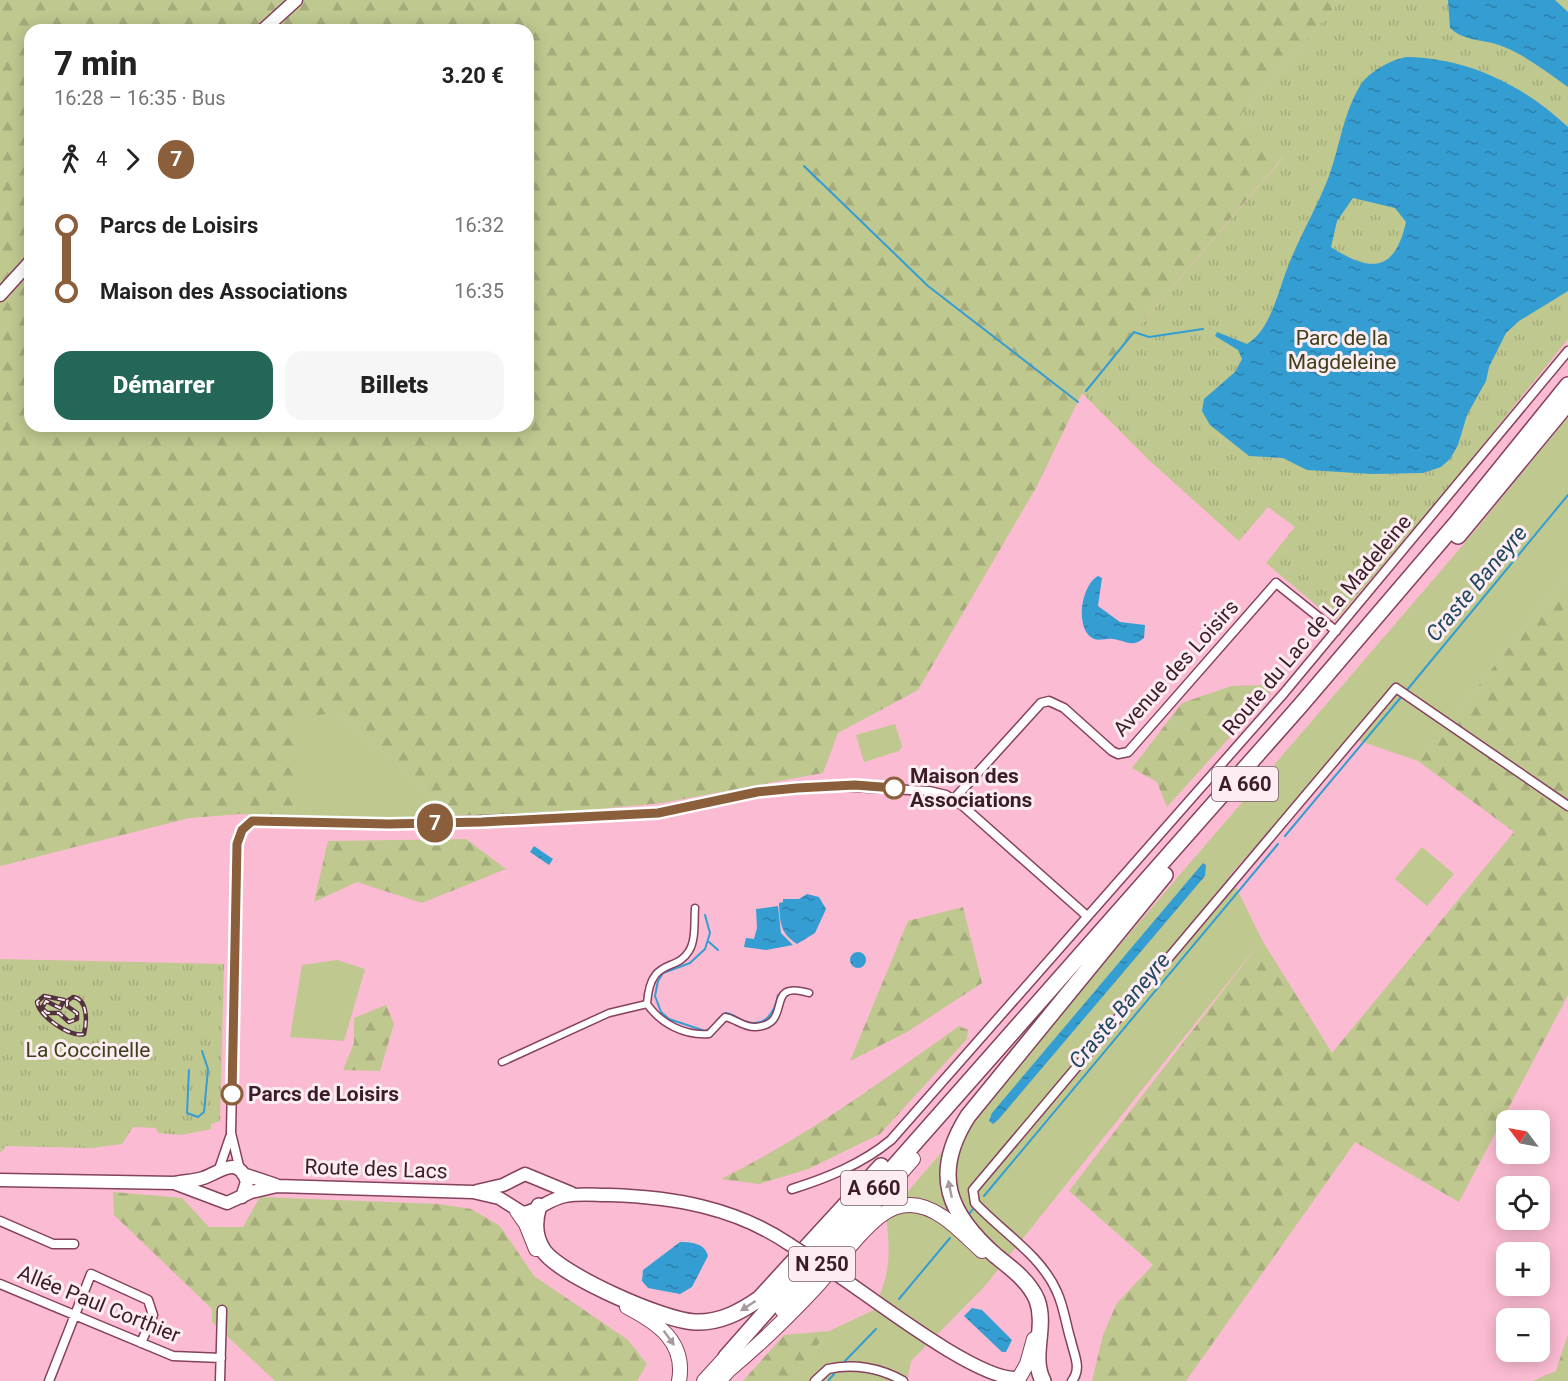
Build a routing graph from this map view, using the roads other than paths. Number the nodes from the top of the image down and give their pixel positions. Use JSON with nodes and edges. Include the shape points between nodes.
{"nodes":[{"id":1,"x":296,"y":0,"type":"edge"},
{"id":2,"x":270,"y":24,"type":"edge"},
{"id":3,"x":24,"y":269,"type":"edge"},
{"id":4,"x":0,"y":295,"type":"edge"},
{"id":5,"x":1568,"y":351,"type":"edge"},
{"id":6,"x":1568,"y":385,"type":"edge"},
{"id":7,"x":1568,"y":402,"type":"edge"},
{"id":8,"x":1336,"y":631,"type":"junction"},
{"id":9,"x":954,"y":799,"type":"junction"},
{"id":10,"x":1568,"y":806,"type":"edge"},
{"id":11,"x":1165,"y":875,"type":"junction"},
{"id":12,"x":695,"y":908,"type":"dead end"},
{"id":13,"x":1087,"y":916,"type":"junction"},
{"id":14,"x":809,"y":993,"type":"dead end"},
{"id":15,"x":647,"y":1004,"type":"junction"},
{"id":16,"x":1023,"y":1019,"type":"junction"},
{"id":17,"x":502,"y":1062,"type":"dead end"},
{"id":18,"x":231,"y":1133,"type":"junction"},
{"id":19,"x":913,"y":1160,"type":"joint"},
{"id":20,"x":217,"y":1171,"type":"junction"},
{"id":21,"x":241,"y":1172,"type":"junction"},
{"id":22,"x":0,"y":1180,"type":"edge"},
{"id":23,"x":509,"y":1182,"type":"junction"},
{"id":24,"x":540,"y":1182,"type":"junction"},
{"id":25,"x":174,"y":1183,"type":"junction"},
{"id":26,"x":278,"y":1186,"type":"junction"},
{"id":27,"x":792,"y":1189,"type":"dead end"},
{"id":28,"x":473,"y":1192,"type":"junction"},
{"id":29,"x":579,"y":1194,"type":"junction"},
{"id":30,"x":216,"y":1197,"type":"junction"},
{"id":31,"x":242,"y":1197,"type":"junction"},
{"id":32,"x":539,"y":1206,"type":"junction"},
{"id":33,"x":513,"y":1208,"type":"junction"},
{"id":34,"x":0,"y":1221,"type":"edge"},
{"id":35,"x":74,"y":1244,"type":"dead end"},
{"id":36,"x":0,"y":1284,"type":"edge"},
{"id":37,"x":222,"y":1310,"type":"dead end"},
{"id":38,"x":75,"y":1315,"type":"junction"},
{"id":39,"x":141,"y":1343,"type":"junction"},
{"id":40,"x":221,"y":1358,"type":"junction"},
{"id":41,"x":728,"y":1363,"type":"junction"},
{"id":42,"x":972,"y":1365,"type":"junction"},
{"id":43,"x":1016,"y":1379,"type":"edge"},
{"id":44,"x":49,"y":1381,"type":"edge"},
{"id":45,"x":220,"y":1381,"type":"edge"},
{"id":46,"x":679,"y":1381,"type":"edge"},
{"id":47,"x":704,"y":1381,"type":"edge"},
{"id":48,"x":719,"y":1381,"type":"edge"},
{"id":49,"x":815,"y":1381,"type":"edge"},
{"id":50,"x":903,"y":1381,"type":"edge"},
{"id":51,"x":987,"y":1381,"type":"edge"},
{"id":52,"x":1042,"y":1381,"type":"edge"},
{"id":53,"x":1072,"y":1381,"type":"edge"}],
"edges":[{"from":1,"to":2,"type":"main road"},
{"from":3,"to":4,"type":"main road"},
{"from":5,"to":8,"type":"street","name":"Route du Lac de La Madeleine"},
{"from":6,"to":16,"type":"highway","number":"A 660","via":[[1307,697]]},
{"from":7,"to":11,"type":"highway","number":"A 660","via":[[1393,614]]},
{"from":8,"to":9,"type":"street","name":"Avenue des Loisirs","via":[[1276,583],[1128,752],[1112,751],[1064,708],[1049,701],[1041,703]]},
{"from":8,"to":13,"type":"street","name":"Route du Lac de La Madeleine"},
{"from":9,"to":13,"type":"street"},
{"from":9,"to":18,"type":"street","via":[[919,789],[825,786],[765,791],[658,813],[471,823],[252,821],[242,830],[237,844]]},
{"from":10,"to":53,"type":"street","via":[[1396,688],[974,1190],[975,1203],[1041,1266],[1057,1292],[1077,1363]]},
{"from":11,"to":19,"type":"highway","number":"A 660"},
{"from":52,"to":11,"type":"highway","one_way":true,"via":[[1037,1362],[1041,1328],[1036,1299],[1026,1283],[972,1233],[958,1214],[950,1192],[949,1156],[968,1116]]},
{"from":12,"to":15,"type":"street","via":[[688,953],[655,975]]},
{"from":13,"to":27,"type":"street","name":"Route du Lac de La Madeleine","via":[[891,1140],[865,1159]]},
{"from":14,"to":15,"type":"street","via":[[787,990],[776,1016],[762,1026],[744,1026],[725,1017],[709,1034],[696,1035],[662,1021]]},
{"from":15,"to":17,"type":"street","via":[[609,1013]]},
{"from":16,"to":32,"type":"highway","one_way":true,"via":[[959,1082],[770,1288],[730,1316],[697,1323],[663,1317],[560,1266],[545,1253],[538,1239]]},
{"from":16,"to":41,"type":"highway","number":"A 660"},
{"from":18,"to":20,"type":"street"},
{"from":18,"to":21,"type":"street"},
{"from":19,"to":41,"type":"highway","number":"N 250"},
{"from":20,"to":21,"type":"main road","name":"Route des Lacs","via":[[227,1166]]},
{"from":20,"to":25,"type":"main road","name":"Route des Lacs","via":[[198,1180]]},
{"from":20,"to":30,"type":"main road","via":[[211,1187]]},
{"from":21,"to":26,"type":"main road","name":"Route des Lacs"},
{"from":21,"to":31,"type":"main road","via":[[247,1187]]},
{"from":22,"to":25,"type":"main road","name":"Route des Lacs"},
{"from":23,"to":24,"type":"main road","name":"Route des Lacs","via":[[525,1174]]},
{"from":23,"to":28,"type":"main road","name":"Route des Lacs"},
{"from":23,"to":33,"type":"main road","via":[[506,1193]]},
{"from":24,"to":29,"type":"main road","name":"Route des Lacs"},
{"from":24,"to":32,"type":"main road","via":[[544,1194]]},
{"from":25,"to":30,"type":"main road","name":"Route des Lacs"},
{"from":26,"to":28,"type":"main road","name":"Route des Lacs"},
{"from":26,"to":31,"type":"main road","name":"Route des Lacs"},
{"from":28,"to":33,"type":"main road","name":"Route des Lacs","via":[[499,1198]]},
{"from":29,"to":32,"type":"main road","name":"Route des Lacs","via":[[554,1198]]},
{"from":29,"to":42,"type":"main road","name":"Route des Lacs","bridge":true,"via":[[635,1196],[700,1205],[746,1221],[789,1244]]},
{"from":30,"to":31,"type":"main road","name":"Route des Lacs","via":[[227,1203]]},
{"from":32,"to":33,"type":"main road","name":"Route des Lacs","via":[[529,1212]]},
{"from":33,"to":46,"type":"highway","one_way":true,"via":[[526,1224],[536,1251],[549,1266],[663,1329],[678,1351]]},
{"from":34,"to":35,"type":"street","via":[[53,1244]]},
{"from":36,"to":38,"type":"street","name":"Allée Paul Corthier"},
{"from":37,"to":40,"type":"street"},
{"from":38,"to":39,"type":"street","name":"Allée Paul Corthier"},
{"from":38,"to":39,"type":"street","via":[[91,1274],[148,1300],[153,1315]]},
{"from":38,"to":44,"type":"street"},
{"from":39,"to":40,"type":"street","name":"Allée Paul Corthier","via":[[177,1357]]},
{"from":40,"to":45,"type":"street"},
{"from":41,"to":43,"type":"highway","via":[[777,1327],[878,1217],[892,1208],[910,1205],[948,1221],[1010,1275],[1030,1298],[1034,1339],[1027,1365]]},
{"from":41,"to":47,"type":"highway","number":"N 250"},
{"from":41,"to":48,"type":"highway","number":"N 250"},
{"from":42,"to":43,"type":"main road","name":"Route des Lacs"},
{"from":42,"to":51,"type":"main road","name":"Route des Lacs"},
{"from":43,"to":52,"type":"main road","name":"Route des Lacs","via":[[1032,1377]]},
{"from":49,"to":50,"type":"street","via":[[831,1368],[869,1368],[888,1372]]}]}
